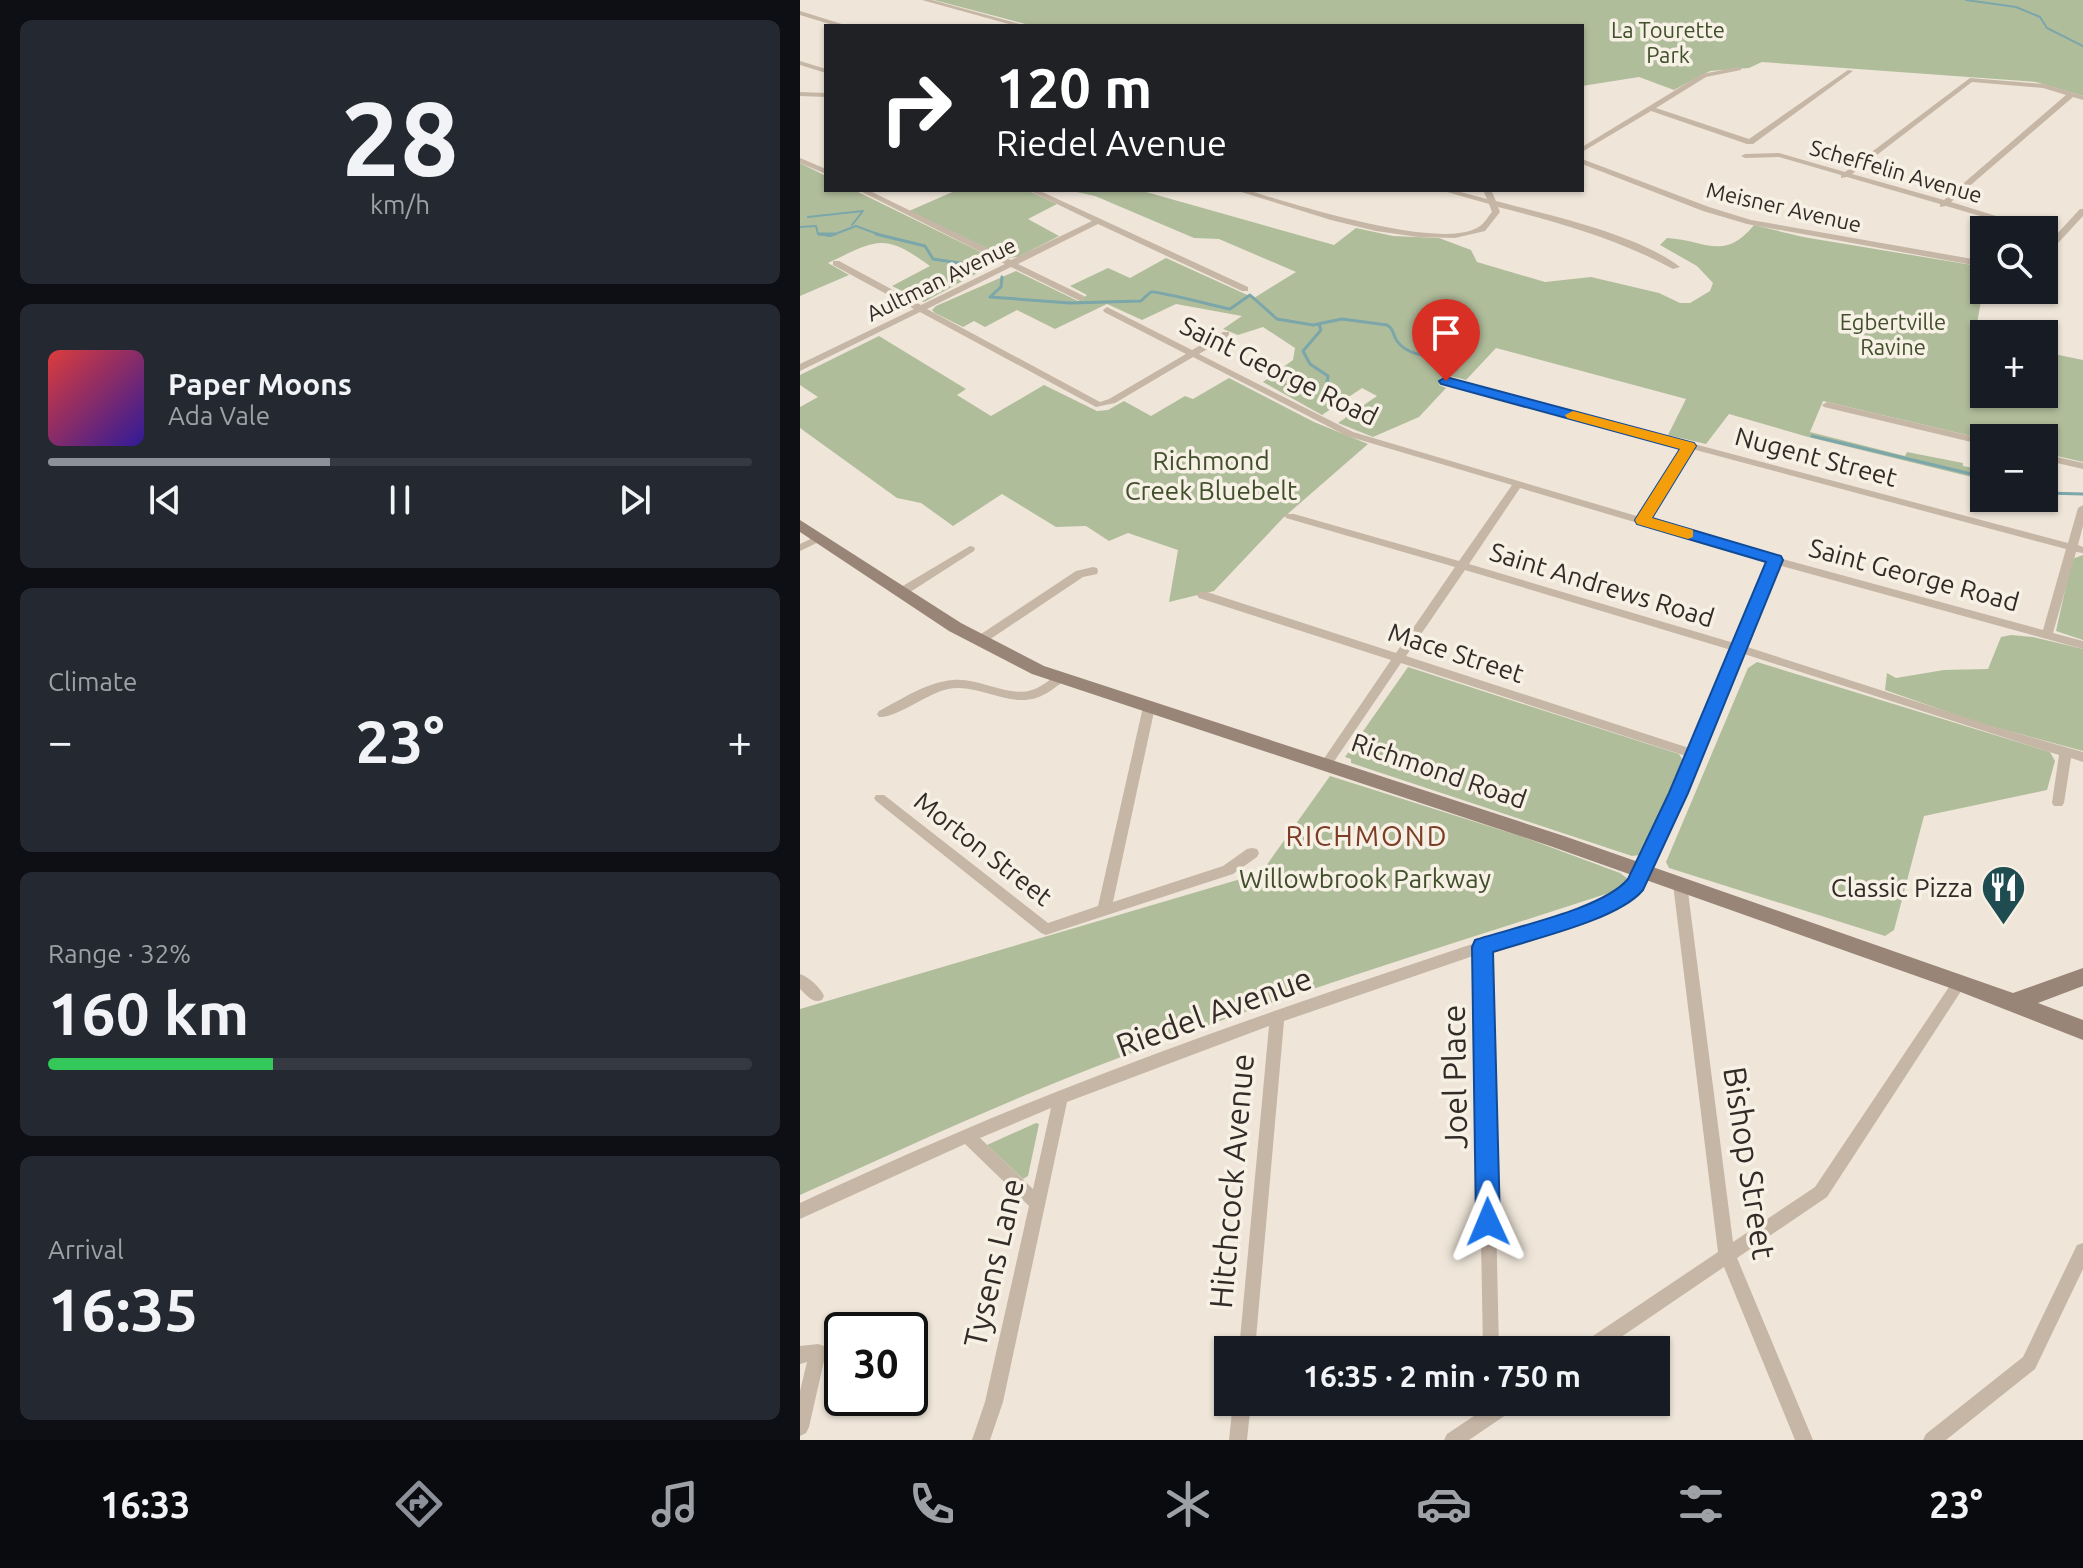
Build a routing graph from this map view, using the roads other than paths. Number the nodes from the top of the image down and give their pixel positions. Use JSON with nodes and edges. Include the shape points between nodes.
{"nodes":[{"id":1,"x":925,"y":0,"type":"edge"},
{"id":2,"x":800,"y":13,"type":"edge"},
{"id":3,"x":836,"y":24,"type":"edge"},
{"id":4,"x":1016,"y":24,"type":"edge"},
{"id":5,"x":800,"y":63,"type":"edge"},
{"id":6,"x":1739,"y":69,"type":"dead end"},
{"id":7,"x":824,"y":70,"type":"edge"},
{"id":8,"x":1850,"y":71,"type":"dead end"},
{"id":9,"x":800,"y":94,"type":"edge"},
{"id":10,"x":2072,"y":94,"type":"junction"},
{"id":11,"x":824,"y":95,"type":"edge"},
{"id":12,"x":2083,"y":98,"type":"edge"},
{"id":13,"x":1650,"y":108,"type":"junction"},
{"id":14,"x":1584,"y":149,"type":"edge"},
{"id":15,"x":1745,"y":156,"type":"dead end"},
{"id":16,"x":800,"y":160,"type":"edge"},
{"id":17,"x":1584,"y":162,"type":"edge"},
{"id":18,"x":824,"y":171,"type":"edge"},
{"id":19,"x":1844,"y":176,"type":"junction"},
{"id":20,"x":866,"y":192,"type":"edge"},
{"id":21,"x":1036,"y":192,"type":"edge"},
{"id":22,"x":1246,"y":192,"type":"edge"},
{"id":23,"x":1451,"y":192,"type":"edge"},
{"id":24,"x":1488,"y":192,"type":"edge"},
{"id":25,"x":1492,"y":203,"type":"junction"},
{"id":26,"x":1943,"y":205,"type":"junction"},
{"id":27,"x":2083,"y":211,"type":"edge"},
{"id":28,"x":1984,"y":216,"type":"edge"},
{"id":29,"x":1098,"y":221,"type":"junction"},
{"id":30,"x":2060,"y":236,"type":"edge"},
{"id":31,"x":1970,"y":261,"type":"edge"},
{"id":32,"x":836,"y":263,"type":"dead end"},
{"id":33,"x":1010,"y":264,"type":"junction"},
{"id":34,"x":1676,"y":267,"type":"dead end"},
{"id":35,"x":1245,"y":289,"type":"dead end"},
{"id":36,"x":1081,"y":298,"type":"dead end"},
{"id":37,"x":919,"y":309,"type":"junction"},
{"id":38,"x":1107,"y":310,"type":"dead end"},
{"id":39,"x":1226,"y":334,"type":"dead end"},
{"id":40,"x":1192,"y":354,"type":"junction"},
{"id":41,"x":800,"y":368,"type":"edge"},
{"id":42,"x":1446,"y":381,"type":"dead end"},
{"id":43,"x":1827,"y":405,"type":"dead end"},
{"id":44,"x":1970,"y":439,"type":"edge"},
{"id":45,"x":1689,"y":446,"type":"junction"},
{"id":46,"x":2058,"y":460,"type":"edge"},
{"id":47,"x":2083,"y":466,"type":"edge"},
{"id":48,"x":1517,"y":485,"type":"junction"},
{"id":49,"x":2083,"y":508,"type":"edge"},
{"id":50,"x":1290,"y":516,"type":"dead end"},
{"id":51,"x":1643,"y":520,"type":"junction"},
{"id":52,"x":800,"y":525,"type":"edge"},
{"id":53,"x":819,"y":538,"type":"junction"},
{"id":54,"x":2070,"y":546,"type":"junction"},
{"id":55,"x":800,"y":548,"type":"edge"},
{"id":56,"x":970,"y":549,"type":"dead end"},
{"id":57,"x":2083,"y":550,"type":"edge"},
{"id":58,"x":1775,"y":560,"type":"junction"},
{"id":59,"x":1462,"y":565,"type":"junction"},
{"id":60,"x":1093,"y":571,"type":"dead end"},
{"id":61,"x":900,"y":593,"type":"junction"},
{"id":62,"x":1203,"y":595,"type":"dead end"},
{"id":63,"x":2047,"y":635,"type":"junction"},
{"id":64,"x":979,"y":641,"type":"junction"},
{"id":65,"x":2083,"y":645,"type":"edge"},
{"id":66,"x":1738,"y":649,"type":"junction"},
{"id":67,"x":1399,"y":658,"type":"junction"},
{"id":68,"x":1059,"y":679,"type":"junction"},
{"id":69,"x":1149,"y":707,"type":"junction"},
{"id":70,"x":883,"y":714,"type":"dead end"},
{"id":71,"x":2066,"y":752,"type":"junction"},
{"id":72,"x":1694,"y":754,"type":"junction"},
{"id":73,"x":2083,"y":757,"type":"edge"},
{"id":74,"x":1327,"y":763,"type":"junction"},
{"id":75,"x":880,"y":798,"type":"dead end"},
{"id":76,"x":2058,"y":803,"type":"dead end"},
{"id":77,"x":1252,"y":853,"type":"dead end"},
{"id":78,"x":1643,"y":871,"type":"junction"},
{"id":79,"x":1680,"y":884,"type":"junction"},
{"id":80,"x":1104,"y":911,"type":"junction"},
{"id":81,"x":1483,"y":947,"type":"junction"},
{"id":82,"x":2083,"y":977,"type":"edge"},
{"id":83,"x":800,"y":980,"type":"edge"},
{"id":84,"x":1960,"y":982,"type":"junction"},
{"id":85,"x":817,"y":996,"type":"dead end"},
{"id":86,"x":2015,"y":1002,"type":"junction"},
{"id":87,"x":1277,"y":1017,"type":"junction"},
{"id":88,"x":2083,"y":1030,"type":"edge"},
{"id":89,"x":1061,"y":1097,"type":"junction"},
{"id":90,"x":968,"y":1137,"type":"junction"},
{"id":91,"x":1038,"y":1204,"type":"junction"},
{"id":92,"x":800,"y":1211,"type":"edge"},
{"id":93,"x":2083,"y":1251,"type":"edge"},
{"id":94,"x":1727,"y":1255,"type":"junction"},
{"id":95,"x":1248,"y":1336,"type":"edge"},
{"id":96,"x":1491,"y":1336,"type":"edge"},
{"id":97,"x":1608,"y":1336,"type":"edge"},
{"id":98,"x":800,"y":1355,"type":"edge"},
{"id":99,"x":1241,"y":1416,"type":"edge"},
{"id":100,"x":1482,"y":1416,"type":"edge"},
{"id":101,"x":800,"y":1427,"type":"edge"},
{"id":102,"x":981,"y":1440,"type":"edge"},
{"id":103,"x":1238,"y":1440,"type":"edge"},
{"id":104,"x":1453,"y":1440,"type":"edge"},
{"id":105,"x":1804,"y":1440,"type":"edge"},
{"id":106,"x":1932,"y":1440,"type":"edge"}],
"edges":[{"from":1,"to":4,"type":"street"},
{"from":2,"to":3,"type":"street"},
{"from":5,"to":7,"type":"street"},
{"from":6,"to":13,"type":"street","via":[[1704,75]]},
{"from":8,"to":13,"type":"street","via":[[1750,142]]},
{"from":9,"to":11,"type":"street"},
{"from":10,"to":12,"type":"street"},
{"from":10,"to":19,"type":"street","via":[[1993,80],[1966,82]]},
{"from":10,"to":26,"type":"street"},
{"from":13,"to":14,"type":"street"},
{"from":15,"to":19,"type":"street","name":"Scheffelin Avenue","via":[[1779,155]]},
{"from":16,"to":18,"type":"street"},
{"from":17,"to":31,"type":"street","name":"Meisner Avenue","via":[[1750,222]]},
{"from":19,"to":26,"type":"street","name":"Scheffelin Avenue"},
{"from":20,"to":33,"type":"street"},
{"from":21,"to":29,"type":"street"},
{"from":22,"to":25,"type":"street","via":[[1384,231],[1426,235],[1471,232],[1492,222]]},
{"from":23,"to":25,"type":"street"},
{"from":24,"to":25,"type":"street"},
{"from":25,"to":34,"type":"street","via":[[1591,232]]},
{"from":26,"to":28,"type":"street","name":"Scheffelin Avenue"},
{"from":27,"to":30,"type":"street"},
{"from":29,"to":33,"type":"street","name":"Aultman Avenue"},
{"from":29,"to":35,"type":"street"},
{"from":32,"to":37,"type":"street"},
{"from":33,"to":36,"type":"street"},
{"from":33,"to":37,"type":"street","name":"Aultman Avenue"},
{"from":37,"to":40,"type":"street","via":[[1095,403],[1112,401]]},
{"from":37,"to":41,"type":"street","name":"Aultman Avenue"},
{"from":38,"to":40,"type":"street","name":"Saint George Road"},
{"from":39,"to":40,"type":"street"},
{"from":40,"to":48,"type":"street","name":"Saint George Road","via":[[1350,434]]},
{"from":42,"to":45,"type":"street","name":"Nugent Street"},
{"from":43,"to":44,"type":"street"},
{"from":45,"to":51,"type":"street"},
{"from":45,"to":54,"type":"street","name":"Nugent Street"},
{"from":46,"to":47,"type":"street"},
{"from":48,"to":51,"type":"street","name":"Saint George Road"},
{"from":48,"to":59,"type":"street"},
{"from":49,"to":54,"type":"street"},
{"from":50,"to":59,"type":"street","name":"Saint Andrews Road"},
{"from":51,"to":58,"type":"street","name":"Saint George Road"},
{"from":52,"to":53,"type":"street","name":"Richmond Road"},
{"from":53,"to":55,"type":"street"},
{"from":53,"to":61,"type":"street","name":"Richmond Road"},
{"from":54,"to":57,"type":"street","name":"Nugent Street"},
{"from":54,"to":63,"type":"street"},
{"from":56,"to":61,"type":"street"},
{"from":58,"to":63,"type":"street","name":"Saint George Road"},
{"from":58,"to":66,"type":"street","name":"Riedel Avenue"},
{"from":59,"to":66,"type":"street","name":"Saint Andrews Road"},
{"from":59,"to":67,"type":"street"},
{"from":60,"to":64,"type":"street","via":[[1080,574]]},
{"from":61,"to":64,"type":"street","name":"Richmond Road"},
{"from":62,"to":67,"type":"street","name":"Mace Street"},
{"from":63,"to":65,"type":"street","name":"Saint George Road"},
{"from":64,"to":68,"type":"street","name":"Richmond Road"},
{"from":66,"to":71,"type":"street","name":"Saint Andrews Road"},
{"from":66,"to":72,"type":"street","name":"Riedel Avenue"},
{"from":67,"to":72,"type":"street","name":"Mace Street"},
{"from":67,"to":74,"type":"street"},
{"from":68,"to":69,"type":"street","name":"Richmond Road"},
{"from":68,"to":70,"type":"street","via":[[1030,696],[951,684]]},
{"from":69,"to":74,"type":"street","name":"Richmond Road"},
{"from":69,"to":80,"type":"street"},
{"from":71,"to":73,"type":"street","name":"Saint Andrews Road"},
{"from":71,"to":76,"type":"street"},
{"from":72,"to":78,"type":"street","name":"Riedel Avenue"},
{"from":74,"to":78,"type":"street","name":"Richmond Road"},
{"from":75,"to":80,"type":"street","name":"Morton Street","via":[[1046,929]]},
{"from":77,"to":80,"type":"street","via":[[1228,870]]},
{"from":78,"to":79,"type":"street","name":"Richmond Road"},
{"from":78,"to":81,"type":"street","name":"Riedel Avenue","via":[[1617,901]]},
{"from":79,"to":84,"type":"street","name":"Richmond Road"},
{"from":79,"to":94,"type":"street","name":"Bishop Street"},
{"from":81,"to":87,"type":"street","name":"Riedel Avenue"},
{"from":81,"to":96,"type":"street","name":"Joel Place"},
{"from":82,"to":86,"type":"street"},
{"from":83,"to":85,"type":"street"},
{"from":84,"to":86,"type":"street","name":"Richmond Road"},
{"from":84,"to":94,"type":"street","via":[[1821,1192]]},
{"from":86,"to":88,"type":"street","name":"Richmond Road"},
{"from":87,"to":89,"type":"street","name":"Riedel Avenue"},
{"from":87,"to":95,"type":"street","name":"Hitchcock Avenue"},
{"from":89,"to":90,"type":"street","name":"Riedel Avenue"},
{"from":89,"to":91,"type":"street","name":"Tysens Lane"},
{"from":90,"to":91,"type":"street"},
{"from":90,"to":92,"type":"street","name":"Riedel Avenue"},
{"from":91,"to":102,"type":"street","name":"Tysens Lane"},
{"from":93,"to":106,"type":"street","via":[[2029,1363]]},
{"from":94,"to":97,"type":"street"},
{"from":94,"to":105,"type":"street","name":"Bishop Street"},
{"from":98,"to":101,"type":"street","via":[[818,1352]]},
{"from":99,"to":103,"type":"street"},
{"from":100,"to":104,"type":"street"}]}
